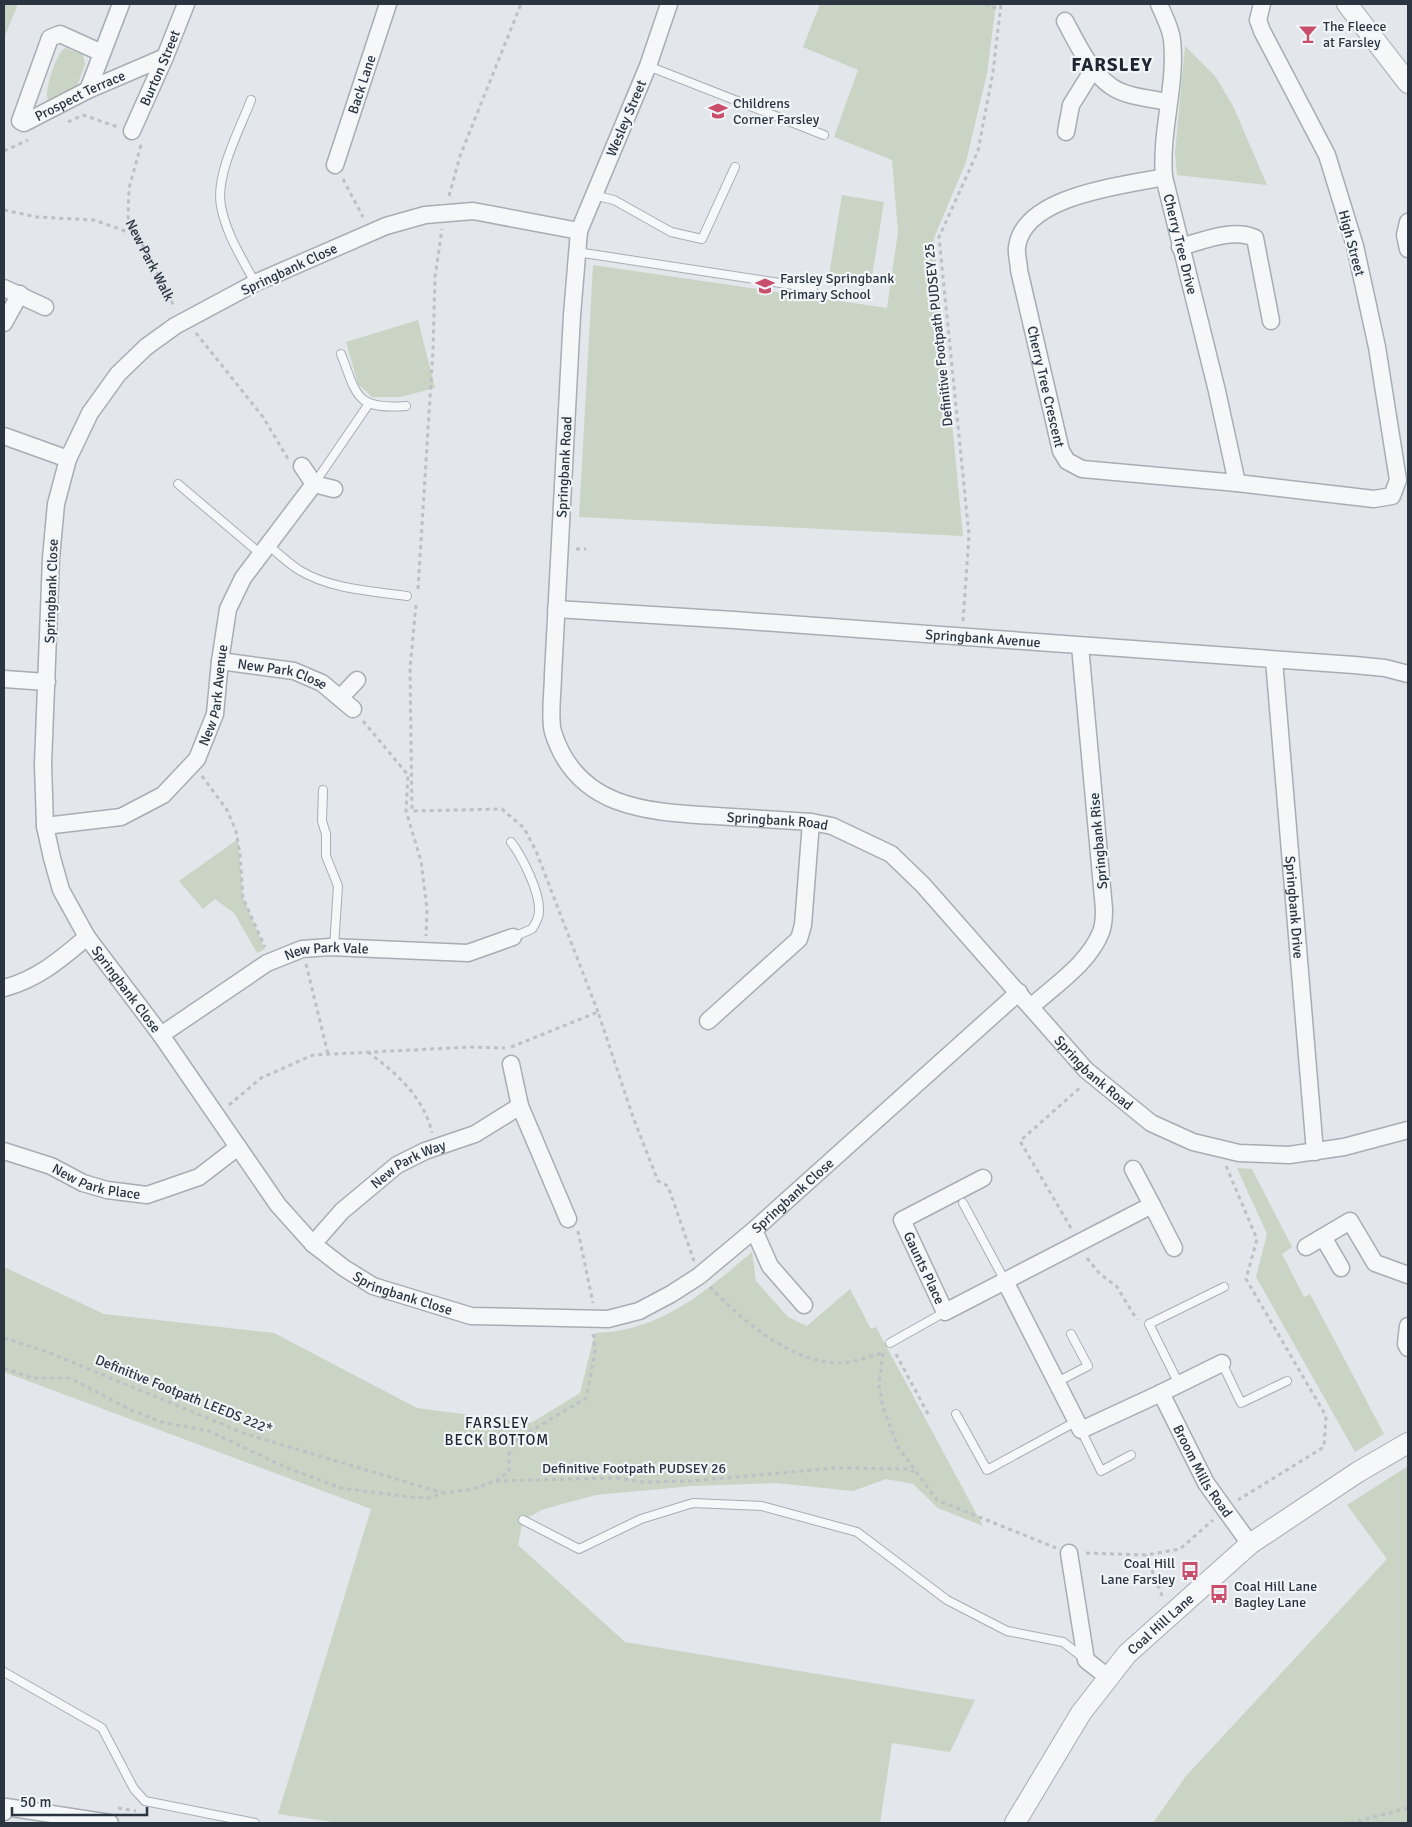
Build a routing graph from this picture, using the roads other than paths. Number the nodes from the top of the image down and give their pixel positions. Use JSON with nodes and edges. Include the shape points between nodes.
{"nodes":[{"id":1,"x":121,"y":4,"type":"edge"},
{"id":2,"x":186,"y":4,"type":"edge"},
{"id":3,"x":388,"y":4,"type":"edge"},
{"id":4,"x":669,"y":4,"type":"edge"},
{"id":5,"x":1159,"y":4,"type":"edge"},
{"id":6,"x":1262,"y":4,"type":"edge"},
{"id":7,"x":1347,"y":4,"type":"edge"},
{"id":8,"x":1065,"y":21,"type":"dead end"},
{"id":9,"x":102,"y":53,"type":"junction"},
{"id":10,"x":165,"y":57,"type":"junction"},
{"id":11,"x":648,"y":66,"type":"junction"},
{"id":12,"x":1094,"y":68,"type":"junction"},
{"id":13,"x":1408,"y":83,"type":"edge"},
{"id":14,"x":88,"y":90,"type":"junction"},
{"id":15,"x":251,"y":100,"type":"dead end"},
{"id":16,"x":1167,"y":102,"type":"junction"},
{"id":17,"x":132,"y":132,"type":"road end"},
{"id":18,"x":1066,"y":132,"type":"dead end"},
{"id":19,"x":824,"y":135,"type":"dead end"},
{"id":20,"x":336,"y":165,"type":"road end"},
{"id":21,"x":735,"y":167,"type":"dead end"},
{"id":22,"x":1164,"y":177,"type":"junction"},
{"id":23,"x":593,"y":195,"type":"junction"},
{"id":24,"x":1408,"y":222,"type":"edge"},
{"id":25,"x":579,"y":231,"type":"junction"},
{"id":26,"x":1180,"y":246,"type":"junction"},
{"id":27,"x":1408,"y":249,"type":"edge"},
{"id":28,"x":577,"y":252,"type":"junction"},
{"id":29,"x":255,"y":283,"type":"junction"},
{"id":30,"x":4,"y":288,"type":"edge"},
{"id":31,"x":813,"y":288,"type":"dead end"},
{"id":32,"x":20,"y":294,"type":"junction"},
{"id":33,"x":45,"y":307,"type":"dead end"},
{"id":34,"x":1271,"y":321,"type":"dead end"},
{"id":35,"x":4,"y":323,"type":"edge"},
{"id":36,"x":341,"y":354,"type":"dead end"},
{"id":37,"x":368,"y":405,"type":"junction"},
{"id":38,"x":406,"y":406,"type":"dead end"},
{"id":39,"x":4,"y":436,"type":"edge"},
{"id":40,"x":68,"y":459,"type":"junction"},
{"id":41,"x":302,"y":466,"type":"road end"},
{"id":42,"x":1237,"y":483,"type":"junction"},
{"id":43,"x":178,"y":484,"type":"dead end"},
{"id":44,"x":314,"y":484,"type":"junction"},
{"id":45,"x":334,"y":489,"type":"dead end"},
{"id":46,"x":1392,"y":496,"type":"joint"},
{"id":47,"x":265,"y":550,"type":"junction"},
{"id":48,"x":407,"y":596,"type":"dead end"},
{"id":49,"x":556,"y":609,"type":"junction"},
{"id":50,"x":1080,"y":646,"type":"junction"},
{"id":51,"x":1274,"y":660,"type":"junction"},
{"id":52,"x":220,"y":661,"type":"junction"},
{"id":53,"x":1408,"y":674,"type":"edge"},
{"id":54,"x":4,"y":679,"type":"edge"},
{"id":55,"x":357,"y":680,"type":"dead end"},
{"id":56,"x":47,"y":682,"type":"junction"},
{"id":57,"x":340,"y":698,"type":"junction"},
{"id":58,"x":353,"y":709,"type":"road end"},
{"id":59,"x":323,"y":790,"type":"dead end"},
{"id":60,"x":811,"y":822,"type":"junction"},
{"id":61,"x":45,"y":826,"type":"junction"},
{"id":62,"x":511,"y":842,"type":"dead end"},
{"id":63,"x":87,"y":937,"type":"junction"},
{"id":64,"x":512,"y":937,"type":"joint"},
{"id":65,"x":334,"y":947,"type":"junction"},
{"id":66,"x":4,"y":988,"type":"edge"},
{"id":67,"x":1019,"y":992,"type":"junction"},
{"id":68,"x":1030,"y":1007,"type":"junction"},
{"id":69,"x":708,"y":1020,"type":"dead end"},
{"id":70,"x":161,"y":1035,"type":"junction"},
{"id":71,"x":510,"y":1064,"type":"dead end"},
{"id":72,"x":520,"y":1106,"type":"junction"},
{"id":73,"x":1408,"y":1130,"type":"edge"},
{"id":74,"x":238,"y":1147,"type":"junction"},
{"id":75,"x":4,"y":1151,"type":"edge"},
{"id":76,"x":1316,"y":1152,"type":"junction"},
{"id":77,"x":1133,"y":1169,"type":"dead end"},
{"id":78,"x":983,"y":1178,"type":"dead end"},
{"id":79,"x":963,"y":1203,"type":"dead end"},
{"id":80,"x":1152,"y":1205,"type":"junction"},
{"id":81,"x":568,"y":1219,"type":"road end"},
{"id":82,"x":754,"y":1230,"type":"junction"},
{"id":83,"x":1323,"y":1237,"type":"junction"},
{"id":84,"x":313,"y":1244,"type":"junction"},
{"id":85,"x":1306,"y":1247,"type":"dead end"},
{"id":86,"x":1174,"y":1248,"type":"dead end"},
{"id":87,"x":1341,"y":1268,"type":"dead end"},
{"id":88,"x":1408,"y":1275,"type":"edge"},
{"id":89,"x":1005,"y":1281,"type":"junction"},
{"id":90,"x":1224,"y":1287,"type":"dead end"},
{"id":91,"x":804,"y":1305,"type":"dead end"},
{"id":92,"x":946,"y":1312,"type":"junction"},
{"id":93,"x":1408,"y":1326,"type":"edge"},
{"id":94,"x":1071,"y":1334,"type":"dead end"},
{"id":95,"x":890,"y":1343,"type":"road end"},
{"id":96,"x":1408,"y":1348,"type":"edge"},
{"id":97,"x":1222,"y":1363,"type":"joint"},
{"id":98,"x":1287,"y":1381,"type":"dead end"},
{"id":99,"x":1057,"y":1382,"type":"junction"},
{"id":100,"x":1179,"y":1384,"type":"junction"},
{"id":101,"x":1161,"y":1393,"type":"junction"},
{"id":102,"x":956,"y":1414,"type":"dead end"},
{"id":103,"x":1079,"y":1426,"type":"junction"},
{"id":104,"x":1408,"y":1443,"type":"edge"},
{"id":105,"x":1131,"y":1455,"type":"dead end"},
{"id":106,"x":523,"y":1520,"type":"dead end"},
{"id":107,"x":1250,"y":1544,"type":"junction"},
{"id":108,"x":1069,"y":1553,"type":"road end"},
{"id":109,"x":1086,"y":1660,"type":"junction"},
{"id":110,"x":4,"y":1672,"type":"edge"},
{"id":111,"x":1109,"y":1678,"type":"junction"},
{"id":112,"x":4,"y":1812,"type":"edge"},
{"id":113,"x":110,"y":1823,"type":"edge"},
{"id":114,"x":255,"y":1823,"type":"edge"},
{"id":115,"x":1015,"y":1823,"type":"edge"}],
"edges":[{"from":1,"to":9,"type":"street"},
{"from":2,"to":10,"type":"street","name":"Burton Street"},
{"from":3,"to":20,"type":"street","name":"Back Lane"},
{"from":4,"to":11,"type":"street","name":"Wesley Street"},
{"from":5,"to":16,"type":"street","name":"Cherry Tree Drive","via":[[1172,38]]},
{"from":6,"to":46,"type":"street","name":"High Street","via":[[1258,20],[1262,31],[1327,155],[1355,246],[1377,347],[1398,480]]},
{"from":7,"to":13,"type":"street"},
{"from":8,"to":12,"type":"street"},
{"from":9,"to":14,"type":"street"},
{"from":9,"to":14,"type":"street","name":"Prospect Terrace","via":[[60,34],[50,38],[20,121],[24,123]]},
{"from":10,"to":14,"type":"street","name":"Prospect Terrace"},
{"from":10,"to":17,"type":"street","name":"Burton Street"},
{"from":11,"to":19,"type":"lane"},
{"from":11,"to":23,"type":"street","name":"Wesley Street"},
{"from":12,"to":16,"type":"street","via":[[1112,87],[1135,96]]},
{"from":12,"to":18,"type":"street","via":[[1071,105]]},
{"from":15,"to":29,"type":"lane","via":[[222,178],[220,205],[228,232]]},
{"from":16,"to":22,"type":"street","name":"Cherry Tree Drive","via":[[1162,155]]},
{"from":21,"to":23,"type":"lane","via":[[702,239],[671,232],[614,200]]},
{"from":22,"to":26,"type":"street","name":"Cherry Tree Drive"},
{"from":22,"to":42,"type":"street","name":"Cherry Tree Crescent","via":[[1067,199],[1041,211],[1024,231],[1017,246],[1019,270],[1061,451],[1068,461],[1082,469]]},
{"from":23,"to":25,"type":"street","name":"Wesley Street"},
{"from":24,"to":27,"type":"street","via":[[1405,235]]},
{"from":25,"to":28,"type":"street","name":"Springbank Road"},
{"from":25,"to":29,"type":"street","name":"Springbank Close","via":[[473,211],[425,215],[371,232]]},
{"from":26,"to":34,"type":"street","via":[[1232,235],[1244,234],[1255,238]]},
{"from":26,"to":42,"type":"street","name":"Cherry Tree Drive"},
{"from":28,"to":31,"type":"lane"},
{"from":28,"to":49,"type":"street","name":"Springbank Road"},
{"from":29,"to":40,"type":"street","name":"Springbank Close","via":[[146,347],[118,374],[90,413]]},
{"from":30,"to":32,"type":"street"},
{"from":32,"to":33,"type":"street"},
{"from":32,"to":35,"type":"street"},
{"from":36,"to":37,"type":"lane","via":[[355,390]]},
{"from":37,"to":38,"type":"lane"},
{"from":37,"to":44,"type":"lane"},
{"from":39,"to":40,"type":"street"},
{"from":40,"to":56,"type":"street","name":"Springbank Close","via":[[55,513]]},
{"from":41,"to":44,"type":"street"},
{"from":42,"to":46,"type":"street","name":"Cherry Tree Crescent","via":[[1374,499]]},
{"from":43,"to":47,"type":"lane"},
{"from":44,"to":45,"type":"street"},
{"from":44,"to":47,"type":"street","name":"New Park Avenue"},
{"from":47,"to":48,"type":"lane","via":[[323,580]]},
{"from":47,"to":52,"type":"street","name":"New Park Avenue","via":[[243,578],[228,609]]},
{"from":49,"to":50,"type":"street","name":"Springbank Avenue"},
{"from":49,"to":60,"type":"street","name":"Springbank Road","via":[[552,730],[572,770],[598,792],[622,804],[656,813]]},
{"from":50,"to":51,"type":"street","name":"Springbank Avenue"},
{"from":50,"to":68,"type":"street","name":"Springbank Rise","via":[[1104,909],[1102,930],[1085,957]]},
{"from":51,"to":53,"type":"street","name":"Springbank Avenue","via":[[1385,668]]},
{"from":51,"to":76,"type":"street","name":"Springbank Drive"},
{"from":52,"to":57,"type":"street","name":"New Park Close","via":[[294,671],[322,683]]},
{"from":52,"to":61,"type":"street","name":"New Park Avenue","via":[[215,714],[197,759],[163,795],[121,817]]},
{"from":54,"to":56,"type":"street"},
{"from":55,"to":57,"type":"street","name":"New Park Close"},
{"from":56,"to":61,"type":"street","name":"Springbank Close","via":[[43,764]]},
{"from":57,"to":58,"type":"street","name":"New Park Close"},
{"from":59,"to":65,"type":"lane","via":[[326,856],[338,886]]},
{"from":60,"to":67,"type":"street","name":"Springbank Road","via":[[832,826],[891,854]]},
{"from":60,"to":69,"type":"street","via":[[803,925],[799,939]]},
{"from":61,"to":63,"type":"street","name":"Springbank Close","via":[[61,890]]},
{"from":62,"to":64,"type":"lane","via":[[526,867],[540,912],[532,929]]},
{"from":63,"to":66,"type":"street","via":[[50,968]]},
{"from":63,"to":70,"type":"street","name":"Springbank Close"},
{"from":64,"to":65,"type":"street","name":"New Park Vale","via":[[468,953]]},
{"from":65,"to":70,"type":"street","name":"New Park Vale","via":[[314,946],[271,961]]},
{"from":67,"to":68,"type":"street","name":"Springbank Road"},
{"from":67,"to":82,"type":"street","name":"Springbank Close"},
{"from":68,"to":76,"type":"street","name":"Springbank Road","via":[[1093,1076],[1150,1123],[1193,1142],[1239,1153]]},
{"from":70,"to":74,"type":"street","name":"Springbank Close"},
{"from":71,"to":72,"type":"street"},
{"from":72,"to":81,"type":"street"},
{"from":72,"to":84,"type":"street","name":"New Park Way","via":[[475,1134],[397,1165],[342,1211]]},
{"from":73,"to":76,"type":"street","name":"Springbank Road"},
{"from":74,"to":75,"type":"street","name":"New Park Place","via":[[199,1177],[148,1195],[107,1190],[84,1183],[51,1166]]},
{"from":74,"to":84,"type":"street","name":"Springbank Close","via":[[278,1205]]},
{"from":77,"to":80,"type":"street"},
{"from":78,"to":92,"type":"street","name":"Gaunts Place","via":[[902,1220]]},
{"from":79,"to":89,"type":"lane"},
{"from":80,"to":86,"type":"street"},
{"from":80,"to":89,"type":"street"},
{"from":82,"to":84,"type":"street","name":"Springbank Close","via":[[699,1276],[639,1311],[608,1319],[471,1316],[374,1286]]},
{"from":82,"to":91,"type":"street","via":[[770,1266]]},
{"from":83,"to":85,"type":"street"},
{"from":83,"to":87,"type":"street"},
{"from":83,"to":88,"type":"street","via":[[1350,1221],[1375,1263]]},
{"from":89,"to":92,"type":"street"},
{"from":89,"to":99,"type":"street"},
{"from":90,"to":100,"type":"lane","via":[[1149,1324]]},
{"from":92,"to":95,"type":"lane","name":"Gaunts Place"},
{"from":93,"to":96,"type":"street"},
{"from":94,"to":99,"type":"lane","via":[[1088,1366]]},
{"from":97,"to":98,"type":"lane","via":[[1241,1403]]},
{"from":97,"to":100,"type":"street"},
{"from":99,"to":103,"type":"street"},
{"from":100,"to":101,"type":"street"},
{"from":101,"to":103,"type":"street"},
{"from":101,"to":107,"type":"street","name":"Broom Mills Road","via":[[1206,1483]]},
{"from":102,"to":103,"type":"lane","via":[[987,1470]]},
{"from":103,"to":105,"type":"lane","via":[[1101,1471]]},
{"from":104,"to":107,"type":"street","name":"Coal Hill Lane"},
{"from":106,"to":109,"type":"lane","via":[[579,1549],[641,1519],[693,1502],[762,1506],[857,1532],[947,1600],[1007,1631],[1063,1642]]},
{"from":107,"to":111,"type":"street","name":"Coal Hill Lane","via":[[1127,1654]]},
{"from":108,"to":109,"type":"street"},
{"from":109,"to":111,"type":"street"},
{"from":110,"to":114,"type":"lane","via":[[102,1728],[134,1789],[145,1801]]},
{"from":111,"to":115,"type":"street","name":"Coal Hill Lane","via":[[1081,1713]]},
{"from":112,"to":113,"type":"street","via":[[6,1807]]}]}
